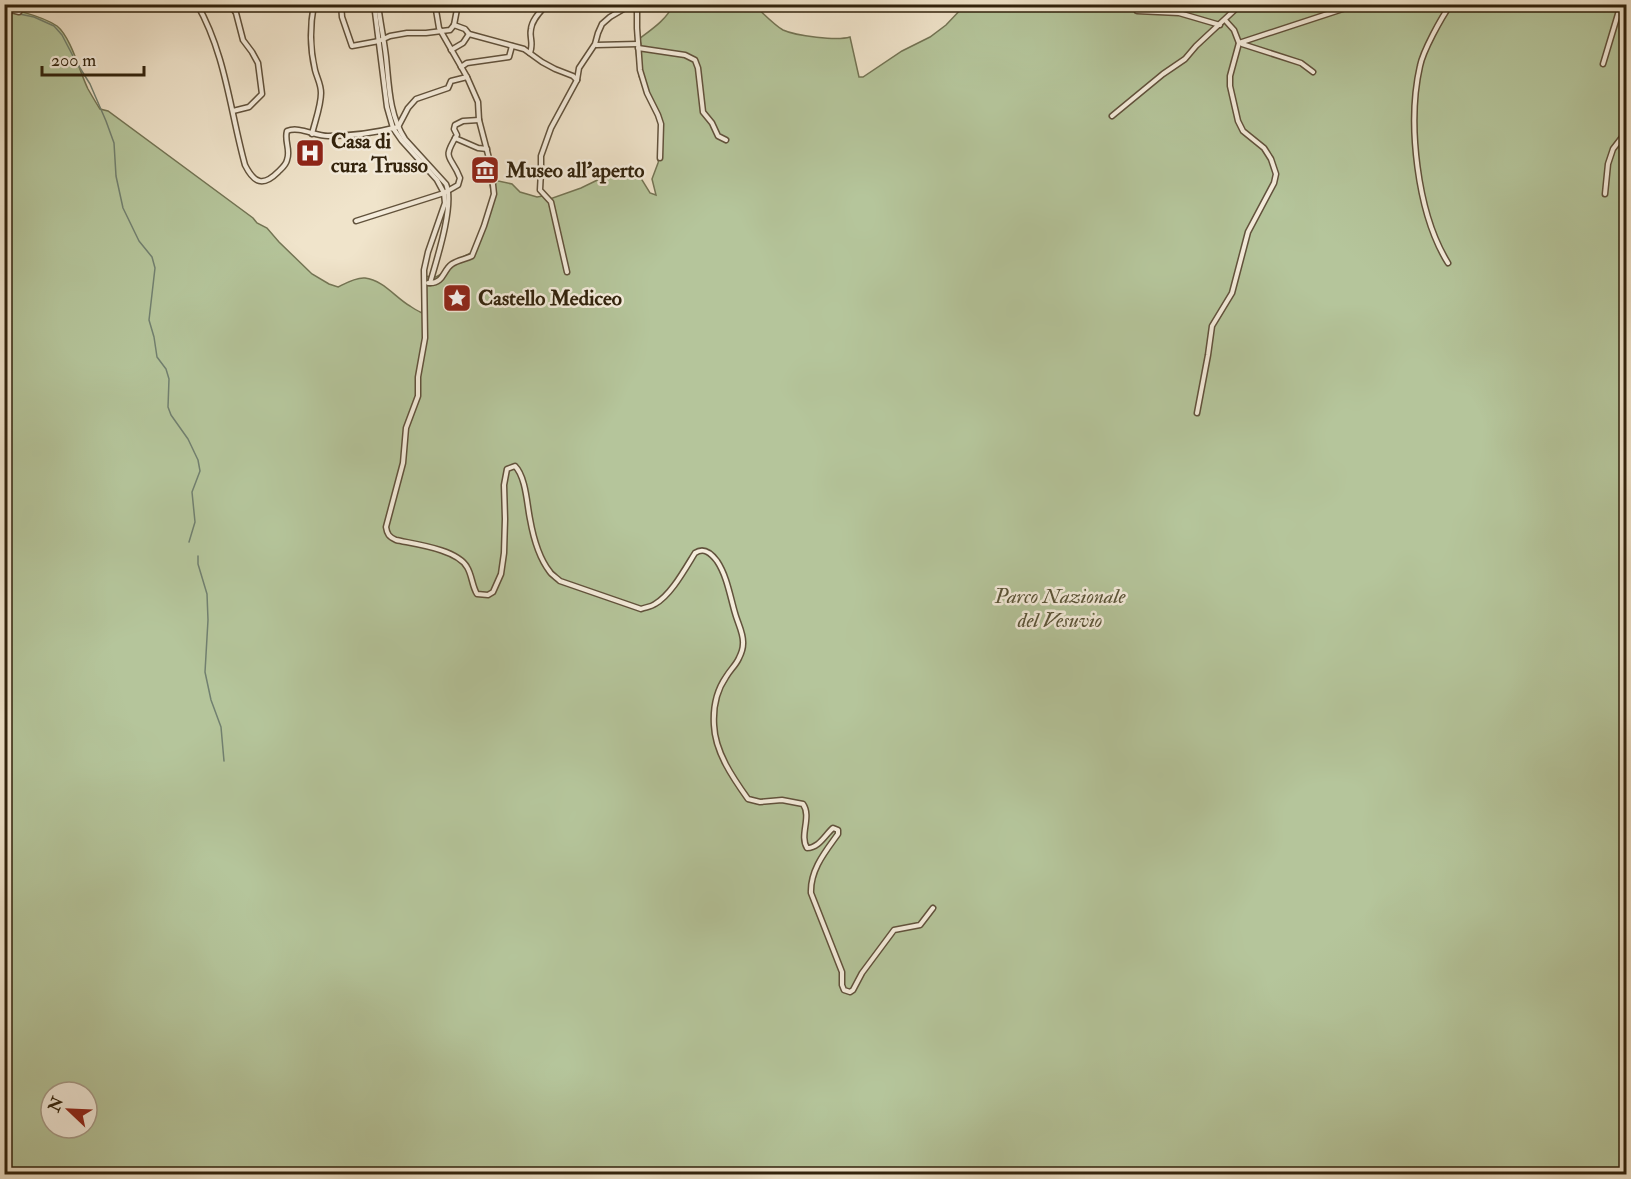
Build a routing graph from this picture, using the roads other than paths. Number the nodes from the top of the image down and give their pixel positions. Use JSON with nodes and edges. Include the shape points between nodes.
{"nodes":[{"id":1,"x":21,"y":4,"type":"edge"},
{"id":2,"x":197,"y":4,"type":"edge"},
{"id":3,"x":230,"y":4,"type":"edge"},
{"id":4,"x":314,"y":4,"type":"edge"},
{"id":5,"x":341,"y":4,"type":"edge"},
{"id":6,"x":376,"y":4,"type":"edge"},
{"id":7,"x":435,"y":4,"type":"edge"},
{"id":8,"x":458,"y":4,"type":"edge"},
{"id":9,"x":547,"y":4,"type":"edge"},
{"id":10,"x":632,"y":4,"type":"edge"},
{"id":11,"x":637,"y":4,"type":"edge"},
{"id":12,"x":1241,"y":4,"type":"edge"},
{"id":13,"x":1358,"y":4,"type":"edge"},
{"id":14,"x":1451,"y":4,"type":"edge"},
{"id":15,"x":1621,"y":4,"type":"edge"},
{"id":16,"x":4,"y":8,"type":"edge"},
{"id":17,"x":1137,"y":10,"type":"dead end"},
{"id":18,"x":1225,"y":20,"type":"junction"},
{"id":19,"x":453,"y":25,"type":"junction"},
{"id":20,"x":1220,"y":25,"type":"junction"},
{"id":21,"x":440,"y":32,"type":"junction"},
{"id":22,"x":469,"y":34,"type":"junction"},
{"id":23,"x":381,"y":40,"type":"junction"},
{"id":24,"x":1240,"y":44,"type":"junction"},
{"id":25,"x":595,"y":45,"type":"junction"},
{"id":26,"x":512,"y":46,"type":"junction"},
{"id":27,"x":638,"y":46,"type":"junction"},
{"id":28,"x":450,"y":50,"type":"junction"},
{"id":29,"x":530,"y":53,"type":"junction"},
{"id":30,"x":1603,"y":64,"type":"dead end"},
{"id":31,"x":461,"y":67,"type":"junction"},
{"id":32,"x":1313,"y":72,"type":"dead end"},
{"id":33,"x":467,"y":77,"type":"junction"},
{"id":34,"x":577,"y":80,"type":"junction"},
{"id":35,"x":233,"y":111,"type":"junction"},
{"id":36,"x":1112,"y":116,"type":"dead end"},
{"id":37,"x":479,"y":120,"type":"junction"},
{"id":38,"x":396,"y":127,"type":"junction"},
{"id":39,"x":1626,"y":132,"type":"edge"},
{"id":40,"x":312,"y":134,"type":"junction"},
{"id":41,"x":455,"y":138,"type":"junction"},
{"id":42,"x":726,"y":140,"type":"dead end"},
{"id":43,"x":487,"y":149,"type":"junction"},
{"id":44,"x":660,"y":158,"type":"dead end"},
{"id":45,"x":449,"y":190,"type":"junction"},
{"id":46,"x":444,"y":193,"type":"junction"},
{"id":47,"x":1605,"y":194,"type":"dead end"},
{"id":48,"x":356,"y":221,"type":"dead end"},
{"id":49,"x":1448,"y":263,"type":"dead end"},
{"id":50,"x":567,"y":272,"type":"dead end"},
{"id":51,"x":427,"y":282,"type":"junction"},
{"id":52,"x":1197,"y":413,"type":"dead end"},
{"id":53,"x":933,"y":908,"type":"dead end"}],
"edges":[{"from":1,"to":16,"type":"street","via":[[19,12]]},
{"from":2,"to":35,"type":"street","via":[[212,35]]},
{"from":3,"to":35,"type":"street","via":[[243,40],[258,63],[262,94],[249,107]]},
{"from":4,"to":40,"type":"street","via":[[312,44],[321,91]]},
{"from":5,"to":23,"type":"street","via":[[352,46]]},
{"from":6,"to":23,"type":"street"},
{"from":7,"to":21,"type":"street"},
{"from":8,"to":19,"type":"street"},
{"from":9,"to":29,"type":"street","via":[[530,29]]},
{"from":10,"to":25,"type":"street","via":[[602,24]]},
{"from":11,"to":27,"type":"street"},
{"from":12,"to":18,"type":"street"},
{"from":13,"to":24,"type":"street"},
{"from":14,"to":49,"type":"street","via":[[1421,63],[1414,118],[1424,201],[1434,237]]},
{"from":15,"to":30,"type":"street"},
{"from":17,"to":20,"type":"street","via":[[1179,13]]},
{"from":18,"to":20,"type":"street"},
{"from":18,"to":24,"type":"street"},
{"from":19,"to":21,"type":"street"},
{"from":19,"to":22,"type":"street"},
{"from":20,"to":36,"type":"street","via":[[1185,59]]},
{"from":21,"to":23,"type":"street","via":[[407,33]]},
{"from":21,"to":28,"type":"street"},
{"from":22,"to":26,"type":"street"},
{"from":22,"to":28,"type":"street","via":[[463,43]]},
{"from":23,"to":38,"type":"street","via":[[387,107]]},
{"from":24,"to":32,"type":"street","via":[[1301,63]]},
{"from":24,"to":52,"type":"street","via":[[1230,76],[1234,108],[1243,130],[1264,148],[1276,174],[1248,232],[1232,293],[1212,326]]},
{"from":25,"to":27,"type":"street"},
{"from":25,"to":34,"type":"street","via":[[579,68]]},
{"from":26,"to":29,"type":"street"},
{"from":26,"to":31,"type":"street","via":[[509,57]]},
{"from":27,"to":42,"type":"street","via":[[694,60],[703,112],[718,136]]},
{"from":27,"to":44,"type":"street","via":[[642,77],[661,124]]},
{"from":28,"to":31,"type":"street"},
{"from":29,"to":34,"type":"street"},
{"from":31,"to":33,"type":"street"},
{"from":33,"to":37,"type":"street","via":[[478,102]]},
{"from":33,"to":38,"type":"street","via":[[416,99]]},
{"from":34,"to":50,"type":"street","via":[[541,156],[540,190],[551,202]]},
{"from":35,"to":40,"type":"street","via":[[245,165],[256,180],[268,181],[286,164],[287,131],[297,129]]},
{"from":37,"to":41,"type":"street","via":[[458,123]]},
{"from":37,"to":43,"type":"street"},
{"from":38,"to":40,"type":"street","via":[[378,133]]},
{"from":38,"to":45,"type":"street"},
{"from":38,"to":46,"type":"street","via":[[402,141]]},
{"from":39,"to":47,"type":"street","via":[[1613,149]]},
{"from":41,"to":43,"type":"street"},
{"from":41,"to":45,"type":"street","via":[[448,155],[460,182]]},
{"from":43,"to":51,"type":"street","via":[[494,194],[474,252],[470,258],[449,265],[440,280]]},
{"from":45,"to":46,"type":"street"},
{"from":45,"to":51,"type":"street","via":[[443,235]]},
{"from":46,"to":48,"type":"street"},
{"from":46,"to":51,"type":"street","via":[[445,203],[424,270]]},
{"from":51,"to":53,"type":"street","via":[[419,388],[406,428],[403,463],[386,527],[390,537],[462,560],[477,594],[494,592],[504,553],[504,485],[507,469],[514,466],[525,492],[540,554],[560,581],[641,609],[658,603],[695,553],[705,551],[723,572],[743,645],[717,694],[714,726],[718,746],[748,799],[803,804],[803,842],[807,848],[813,848],[833,828],[838,830],[817,866],[811,893],[842,972],[844,990],[854,990],[894,930],[920,925]]}]}
